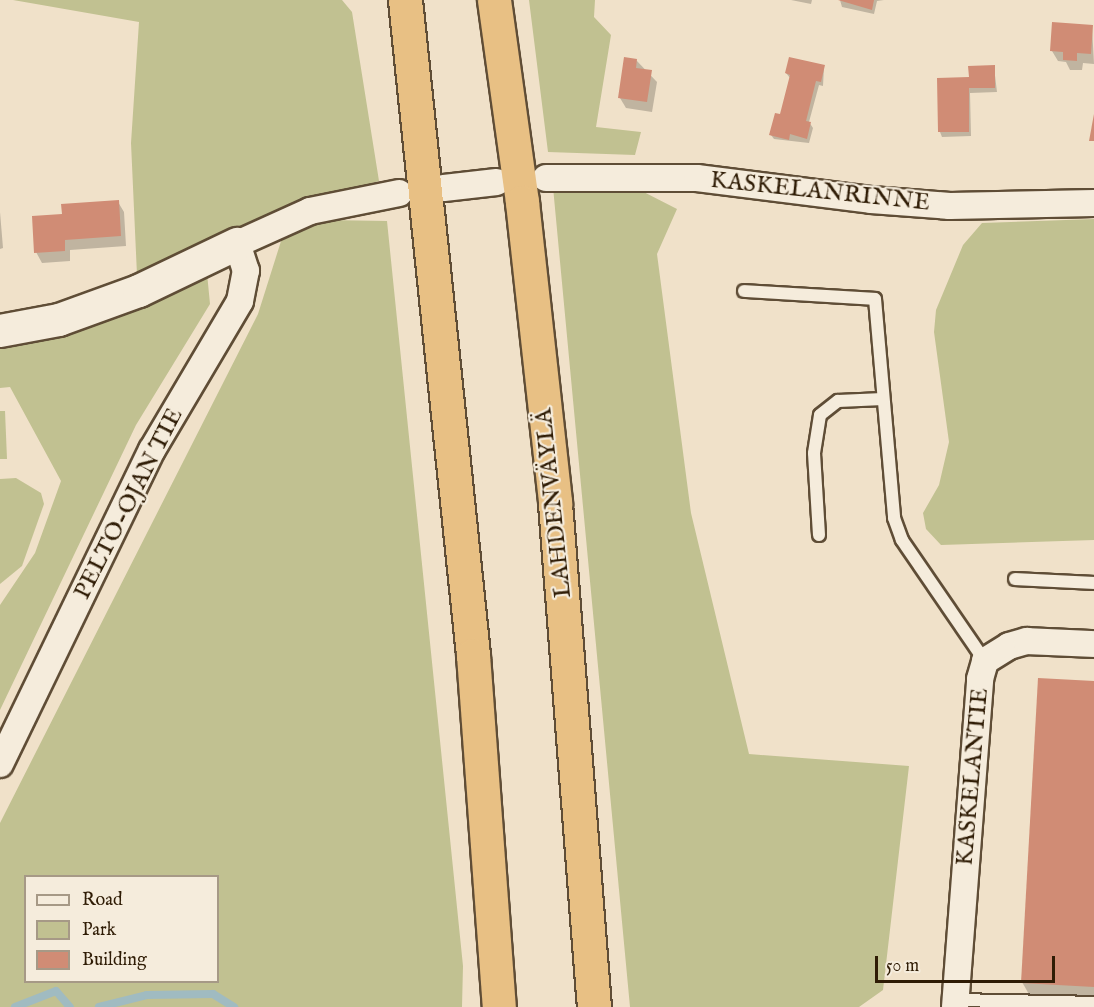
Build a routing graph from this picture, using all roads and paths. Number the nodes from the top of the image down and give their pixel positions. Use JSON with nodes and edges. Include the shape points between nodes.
{"nodes":[{"id":1,"x":405,"y":0,"type":"edge"},
{"id":2,"x":494,"y":0,"type":"edge"},
{"id":3,"x":546,"y":178,"type":"dead end"},
{"id":4,"x":496,"y":182,"type":"dead end"},
{"id":5,"x":444,"y":188,"type":"dead end"},
{"id":6,"x":399,"y":193,"type":"dead end"},
{"id":7,"x":1094,"y":203,"type":"edge"},
{"id":8,"x":237,"y":244,"type":"junction"},
{"id":9,"x":744,"y":291,"type":"dead end"},
{"id":10,"x":0,"y":331,"type":"edge"},
{"id":11,"x":883,"y":399,"type":"junction"},
{"id":12,"x":819,"y":535,"type":"dead end"},
{"id":13,"x":1015,"y":579,"type":"dead end"},
{"id":14,"x":1094,"y":583,"type":"edge"},
{"id":15,"x":1094,"y":644,"type":"edge"},
{"id":16,"x":985,"y":661,"type":"junction"},
{"id":17,"x":0,"y":764,"type":"edge"},
{"id":18,"x":1094,"y":1003,"type":"edge"},
{"id":19,"x":956,"y":1004,"type":"edge"},
{"id":20,"x":500,"y":1007,"type":"edge"},
{"id":21,"x":594,"y":1007,"type":"edge"}],
"edges":[{"from":1,"to":20,"type":"highway","via":[[473,655]]},
{"from":2,"to":21,"type":"highway","name":"LAHDENVÄYLÄ","via":[[522,202],[555,503]]},
{"from":3,"to":7,"type":"street","name":"KASKELANRINNE","via":[[697,178],[950,206]]},
{"from":4,"to":5,"type":"street"},
{"from":6,"to":8,"type":"street","via":[[310,211]]},
{"from":8,"to":10,"type":"street","via":[[139,291],[69,316]]},
{"from":8,"to":17,"type":"street","name":"PELTO-OJAN TIE","via":[[246,271],[240,301],[152,450]]},
{"from":9,"to":11,"type":"lane","via":[[875,299]]},
{"from":11,"to":12,"type":"lane","via":[[838,401],[820,415],[814,453]]},
{"from":11,"to":16,"type":"lane","via":[[894,518],[902,540]]},
{"from":13,"to":14,"type":"lane"},
{"from":15,"to":16,"type":"street","name":"KASKELANTIE","via":[[1027,641],[1009,646]]},
{"from":16,"to":19,"type":"street","name":"KASKELANTIE","via":[[980,679]]},
{"from":18,"to":19,"type":"lane"}]}
